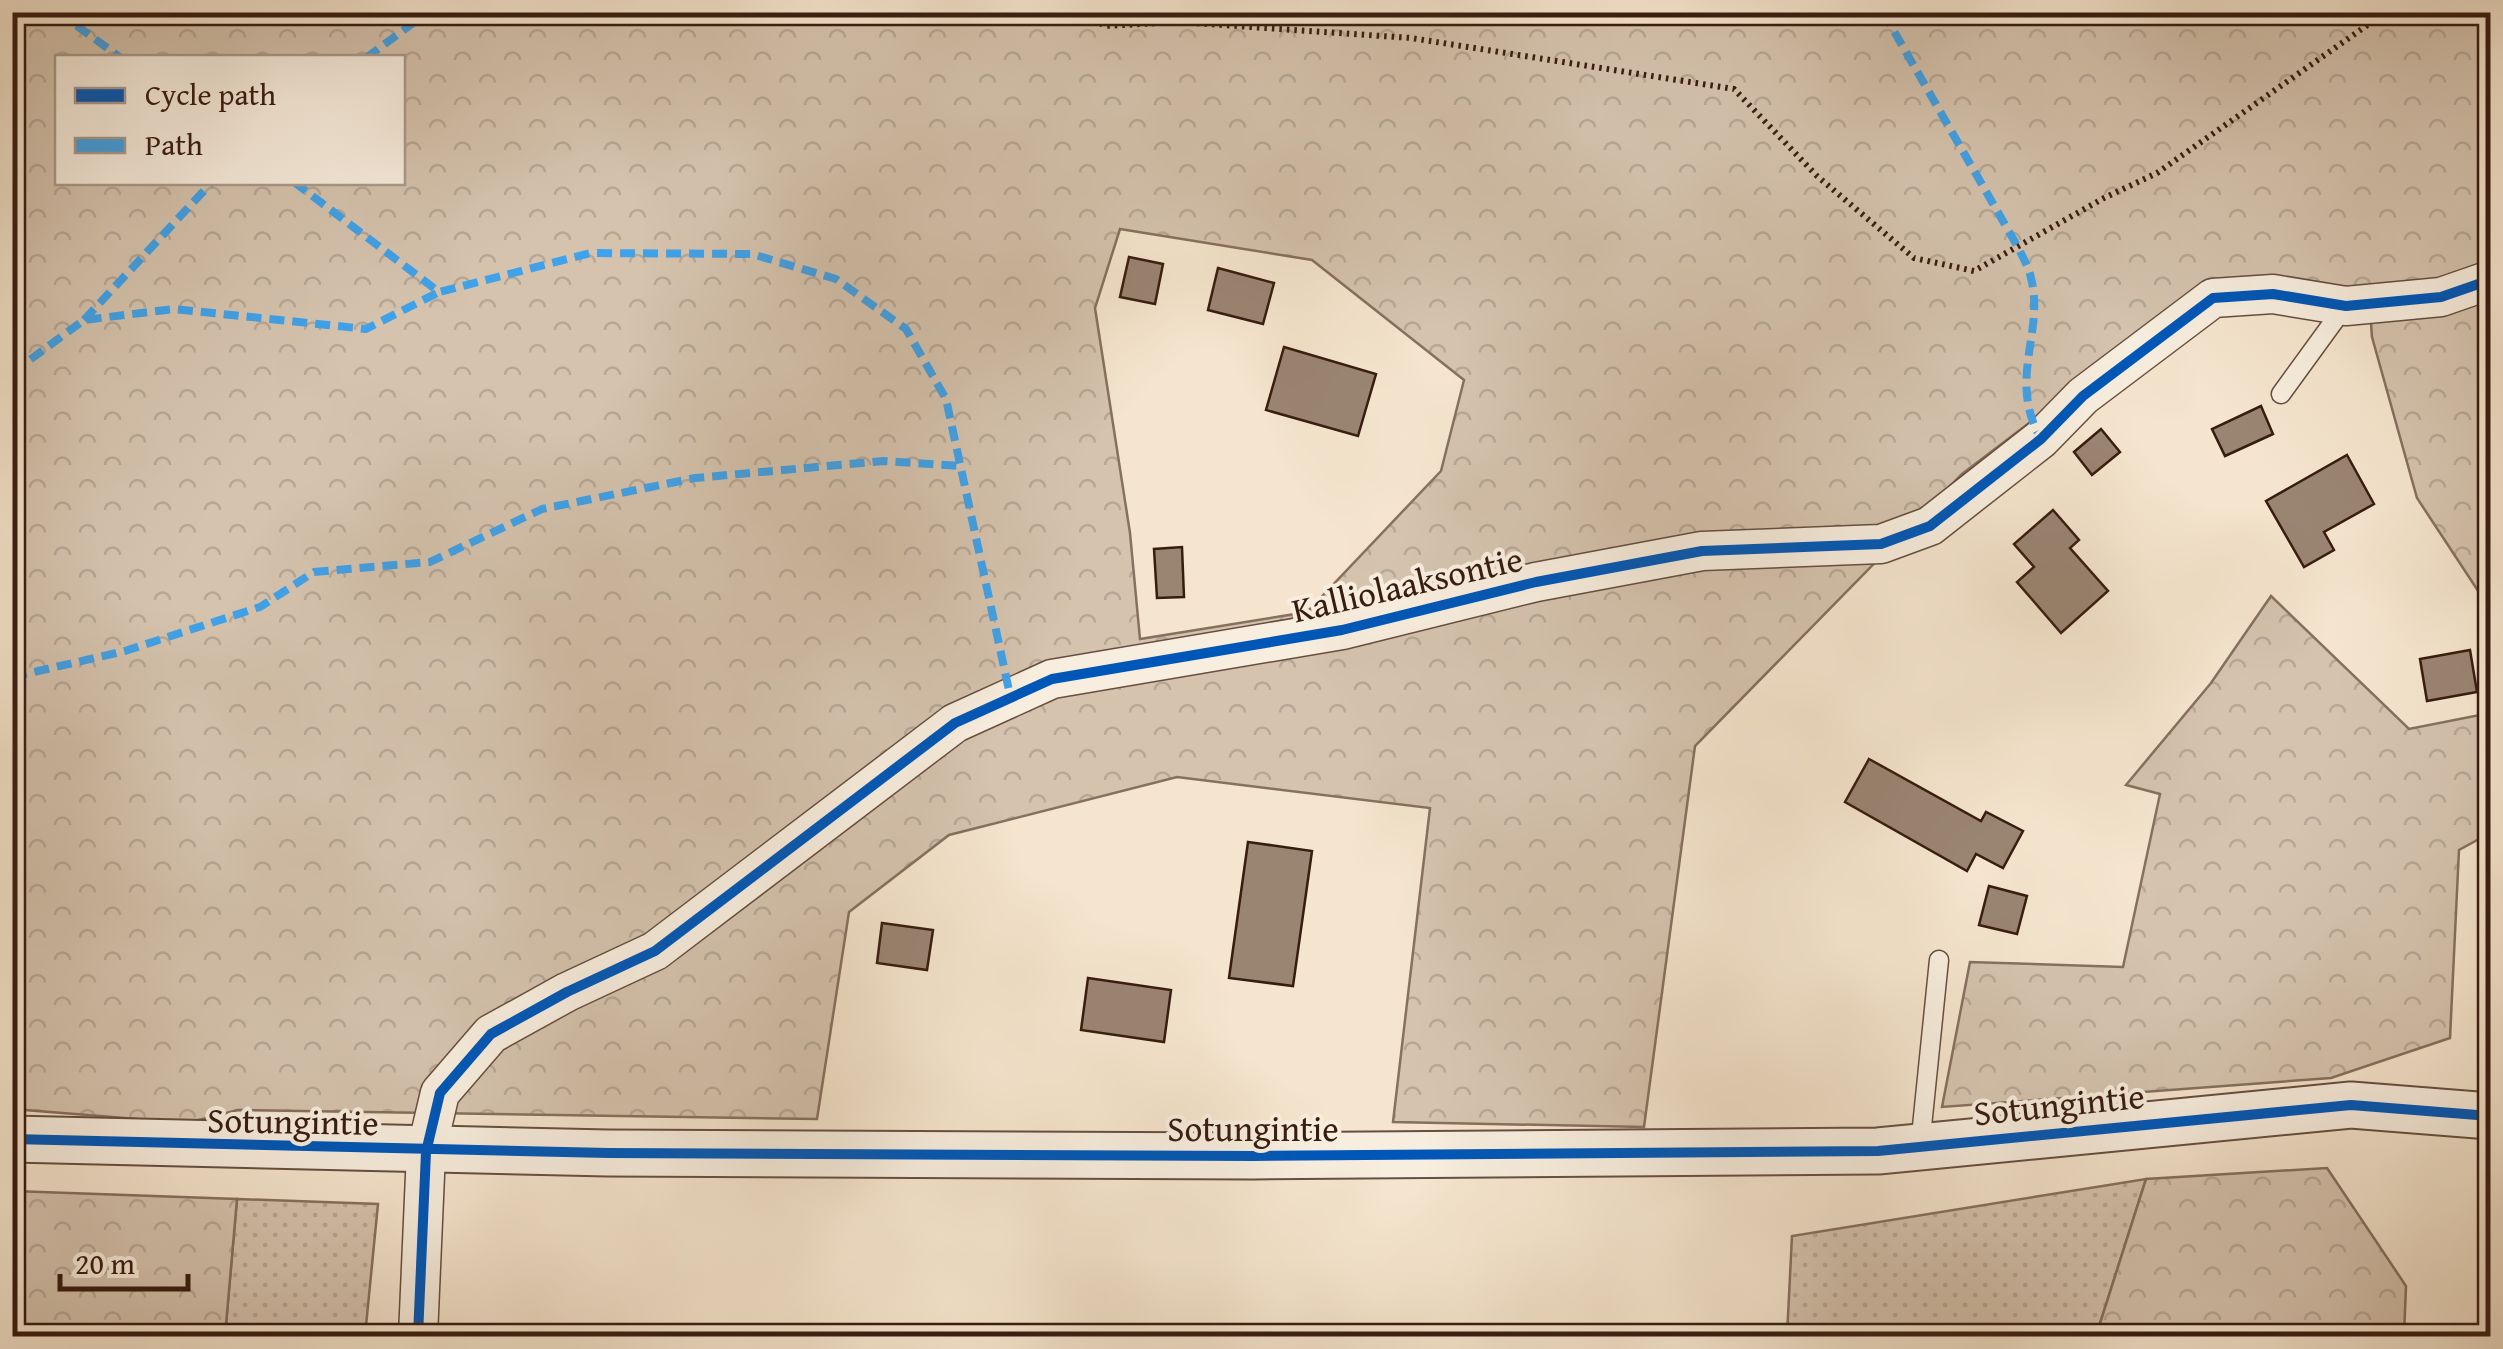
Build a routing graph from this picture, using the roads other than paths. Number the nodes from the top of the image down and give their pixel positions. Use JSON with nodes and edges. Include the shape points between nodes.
{"nodes":[{"id":1,"x":2490,"y":280,"type":"edge"},
{"id":2,"x":2346,"y":306,"type":"junction"},
{"id":3,"x":2281,"y":394,"type":"dead end"},
{"id":4,"x":1939,"y":960,"type":"dead end"},
{"id":5,"x":2490,"y":1116,"type":"edge"},
{"id":6,"x":12,"y":1139,"type":"edge"},
{"id":7,"x":1920,"y":1146,"type":"junction"},
{"id":8,"x":426,"y":1152,"type":"junction"},
{"id":9,"x":418,"y":1336,"type":"edge"}],
"edges":[{"from":1,"to":2,"type":"street","name":"Kalliolaaksontie","via":[[2442,297]]},
{"from":2,"to":3,"type":"lane"},
{"from":2,"to":8,"type":"street","name":"Kalliolaaksontie","via":[[2273,294],[2214,298],[1930,526],[1882,544],[1702,551],[1536,582],[1342,630],[1052,679],[1010,695],[955,723],[655,951],[491,1034],[440,1092]]},
{"from":4,"to":7,"type":"lane"},
{"from":5,"to":7,"type":"street","name":"Sotungintie","via":[[2351,1105]]},
{"from":6,"to":8,"type":"street","name":"Sotungintie"},
{"from":7,"to":8,"type":"street","name":"Sotungintie","via":[[1254,1156]]},
{"from":8,"to":9,"type":"street","name":"Kalliolaaksontie"}]}
